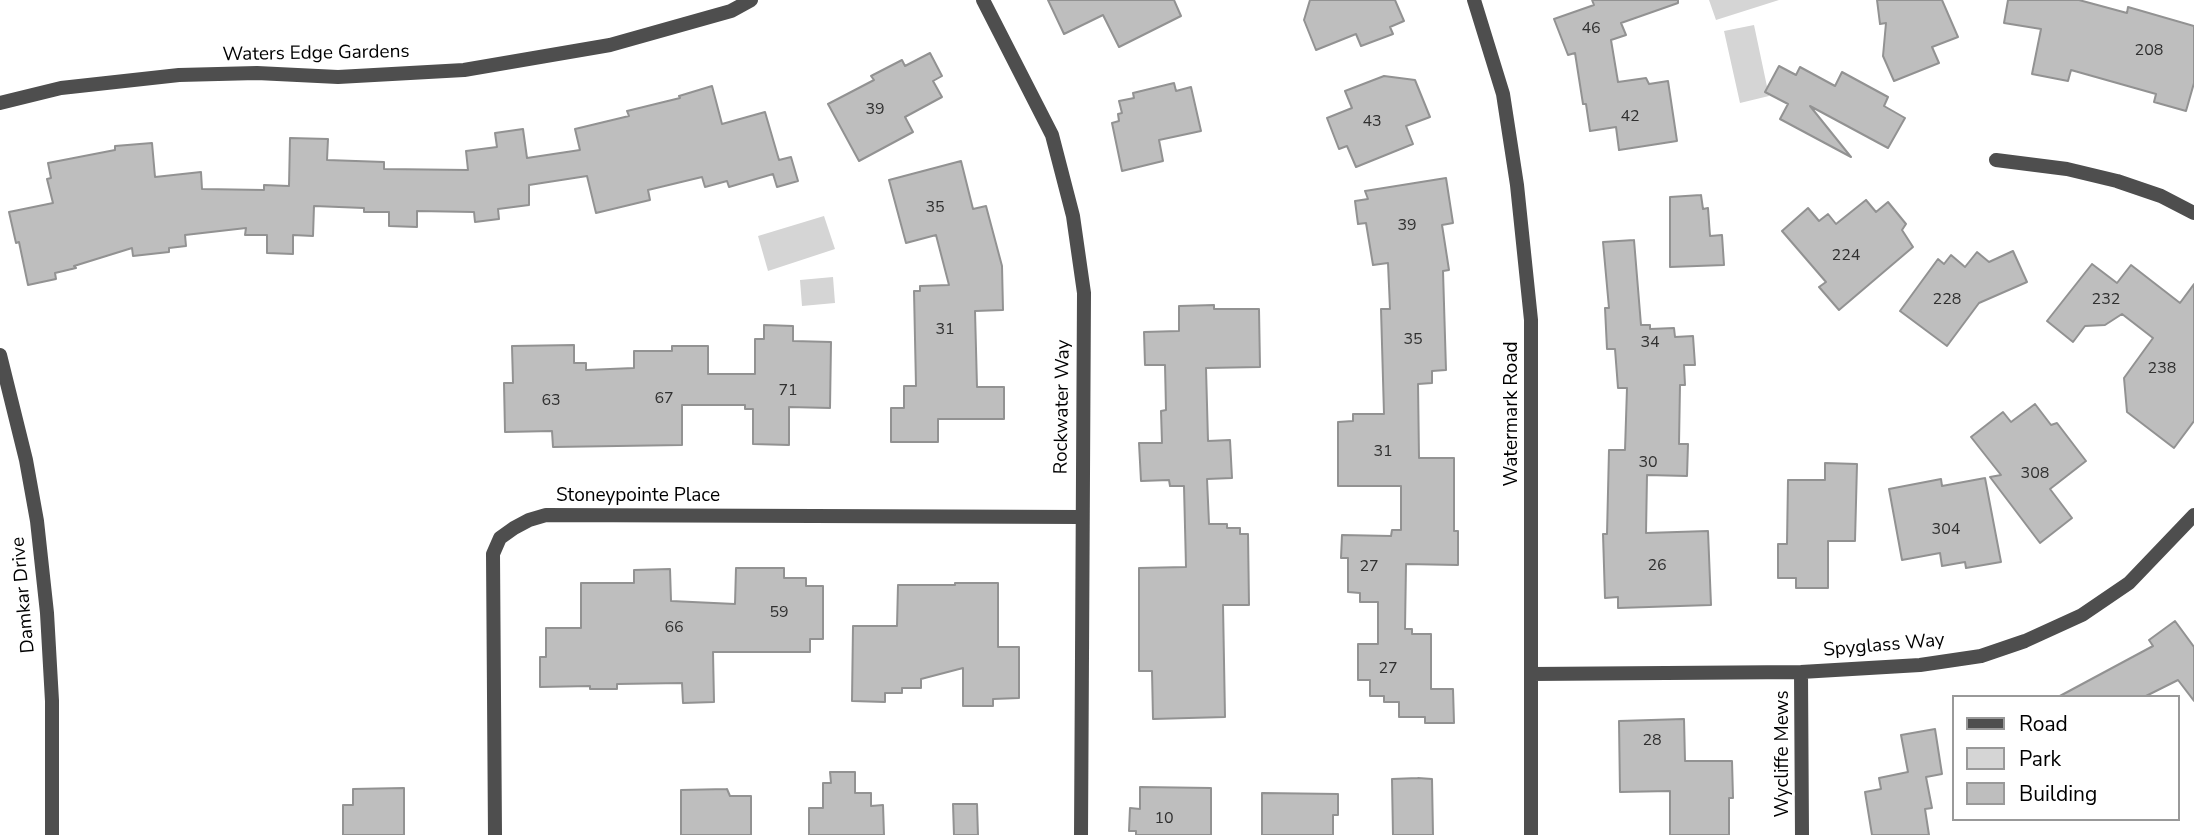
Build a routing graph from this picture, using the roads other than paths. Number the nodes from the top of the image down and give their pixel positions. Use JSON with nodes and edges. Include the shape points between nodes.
{"nodes":[{"id":1,"x":751,"y":0,"type":"edge"},
{"id":2,"x":983,"y":0,"type":"edge"},
{"id":3,"x":1474,"y":0,"type":"edge"},
{"id":4,"x":0,"y":103,"type":"edge"},
{"id":5,"x":1996,"y":160,"type":"dead end"},
{"id":6,"x":2194,"y":213,"type":"edge"},
{"id":7,"x":0,"y":355,"type":"edge"},
{"id":8,"x":2194,"y":515,"type":"edge"},
{"id":9,"x":1081,"y":517,"type":"junction"},
{"id":10,"x":1801,"y":672,"type":"junction"},
{"id":11,"x":1531,"y":674,"type":"junction"},
{"id":12,"x":52,"y":835,"type":"edge"},
{"id":13,"x":495,"y":835,"type":"edge"},
{"id":14,"x":1081,"y":835,"type":"edge"},
{"id":15,"x":1531,"y":835,"type":"edge"},
{"id":16,"x":1802,"y":835,"type":"edge"}],
"edges":[{"from":1,"to":4,"type":"street","name":"Waters Edge Gardens","via":[[731,11],[610,45],[464,70],[338,77],[179,75],[61,88]]},
{"from":2,"to":9,"type":"street","name":"Rockwater Way","via":[[1052,135],[1073,216],[1084,293]]},
{"from":3,"to":11,"type":"street","name":"Watermark Road","via":[[1503,94],[1531,320]]},
{"from":5,"to":6,"type":"street","via":[[2117,181]]},
{"from":7,"to":12,"type":"street","name":"Damkar Drive","via":[[26,460],[46,600]]},
{"from":8,"to":10,"type":"street","name":"Spyglass Way","via":[[2129,583],[2082,615],[2025,641],[1981,656],[1920,665]]},
{"from":9,"to":13,"type":"street","name":"Stoneypointe Place","via":[[546,515],[514,527],[500,538],[494,554]]},
{"from":9,"to":14,"type":"street","name":"Rockwater Way"},
{"from":10,"to":11,"type":"street","name":"Spyglass Way"},
{"from":10,"to":16,"type":"street","name":"Wycliffe Mews"},
{"from":11,"to":15,"type":"street","name":"Watermark Road"}]}
